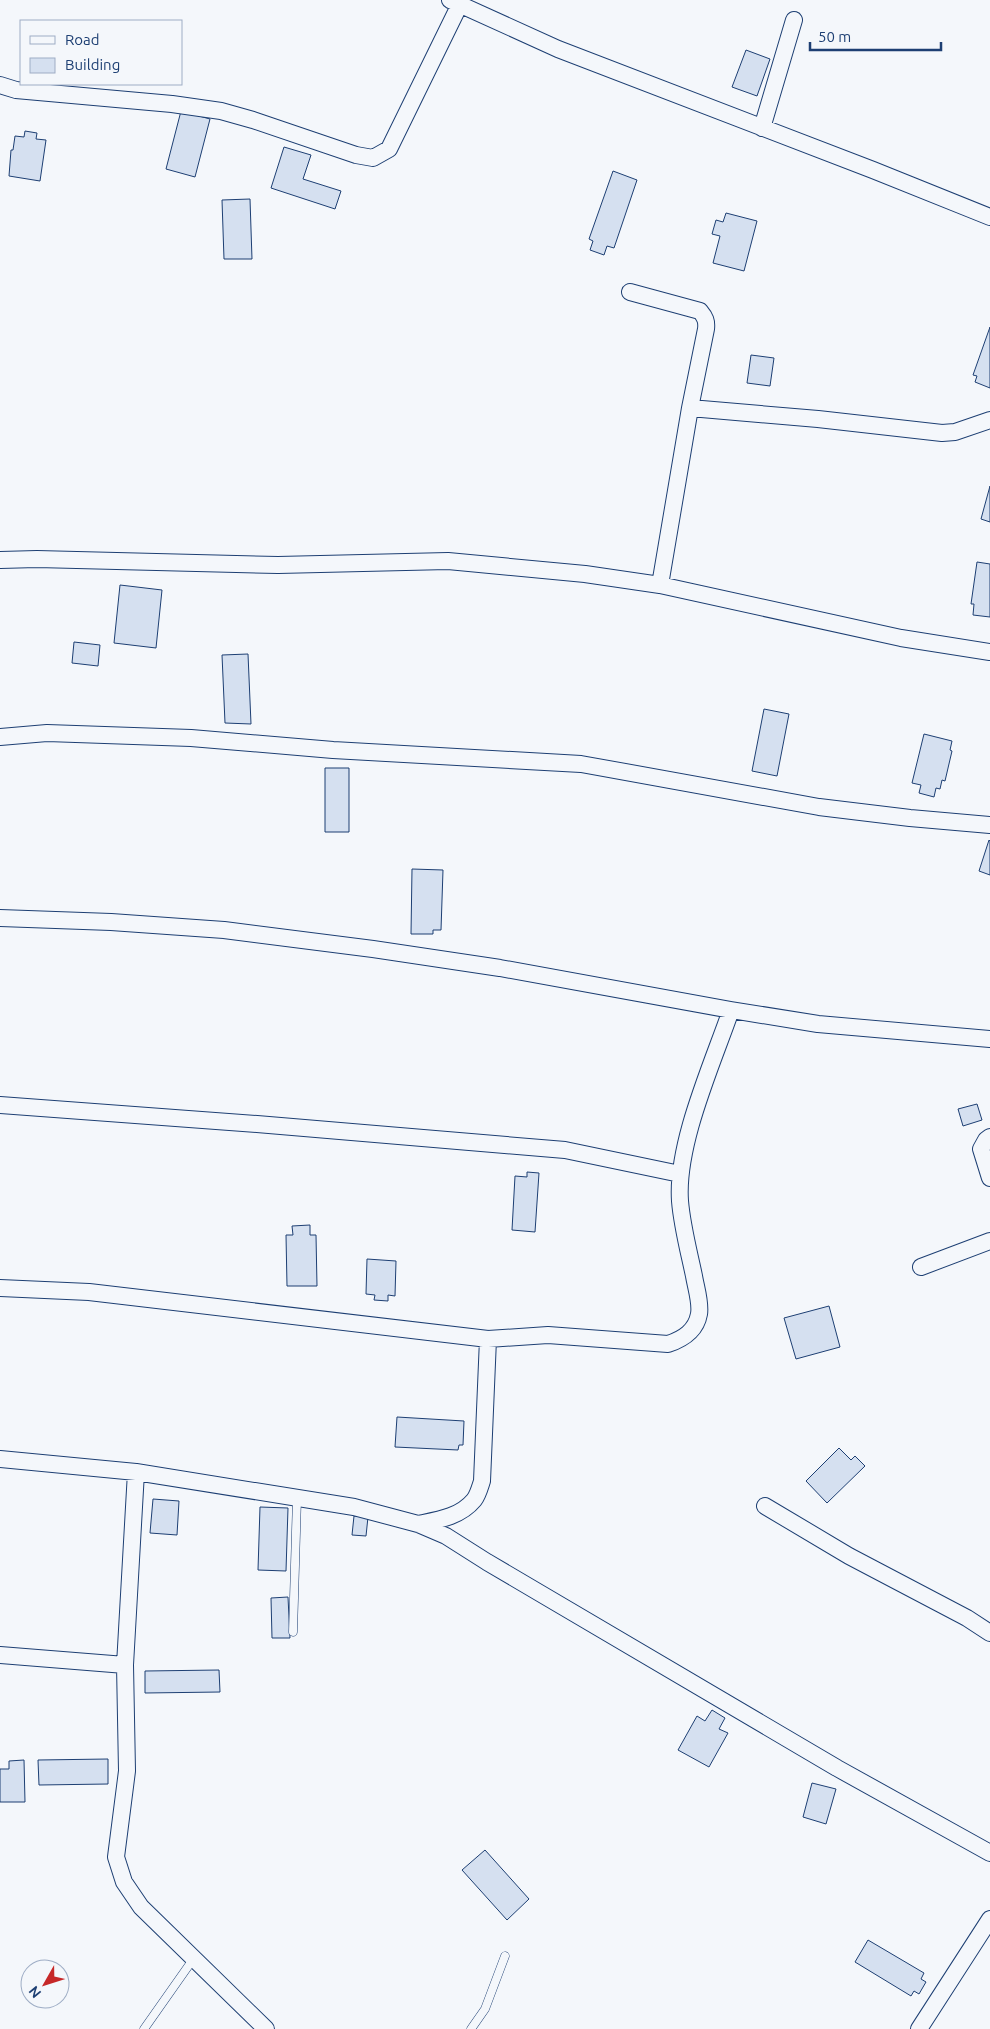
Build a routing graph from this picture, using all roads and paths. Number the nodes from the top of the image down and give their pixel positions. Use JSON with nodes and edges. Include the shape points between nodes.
{"nodes":[{"id":1,"x":455,"y":2,"type":"edge"},
{"id":2,"x":794,"y":20,"type":"dead end"},
{"id":3,"x":0,"y":85,"type":"edge"},
{"id":4,"x":762,"y":128,"type":"junction"},
{"id":5,"x":990,"y":217,"type":"edge"},
{"id":6,"x":630,"y":292,"type":"dead end"},
{"id":7,"x":690,"y":408,"type":"junction"},
{"id":8,"x":990,"y":420,"type":"edge"},
{"id":9,"x":0,"y":560,"type":"edge"},
{"id":10,"x":660,"y":585,"type":"junction"},
{"id":11,"x":990,"y":652,"type":"edge"},
{"id":12,"x":0,"y":737,"type":"edge"},
{"id":13,"x":990,"y":825,"type":"edge"},
{"id":14,"x":0,"y":918,"type":"edge"},
{"id":15,"x":731,"y":1010,"type":"junction"},
{"id":16,"x":990,"y":1039,"type":"edge"},
{"id":17,"x":0,"y":1105,"type":"edge"},
{"id":18,"x":990,"y":1136,"type":"edge"},
{"id":19,"x":680,"y":1174,"type":"junction"},
{"id":20,"x":990,"y":1178,"type":"edge"},
{"id":21,"x":990,"y":1241,"type":"edge"},
{"id":22,"x":921,"y":1267,"type":"dead end"},
{"id":23,"x":0,"y":1288,"type":"edge"},
{"id":24,"x":488,"y":1339,"type":"junction"},
{"id":25,"x":0,"y":1459,"type":"edge"},
{"id":26,"x":136,"y":1472,"type":"junction"},
{"id":27,"x":297,"y":1498,"type":"junction"},
{"id":28,"x":765,"y":1506,"type":"dead end"},
{"id":29,"x":418,"y":1524,"type":"junction"},
{"id":30,"x":293,"y":1632,"type":"dead end"},
{"id":31,"x":990,"y":1633,"type":"edge"},
{"id":32,"x":0,"y":1655,"type":"edge"},
{"id":33,"x":125,"y":1665,"type":"junction"},
{"id":34,"x":990,"y":1853,"type":"edge"},
{"id":35,"x":990,"y":1919,"type":"edge"},
{"id":36,"x":505,"y":1956,"type":"dead end"},
{"id":37,"x":194,"y":1958,"type":"junction"},
{"id":38,"x":144,"y":2029,"type":"edge"},
{"id":39,"x":266,"y":2029,"type":"edge"},
{"id":40,"x":471,"y":2029,"type":"edge"},
{"id":41,"x":919,"y":2029,"type":"edge"}],
"edges":[{"from":1,"to":3,"type":"street","via":[[389,149],[373,158],[221,111],[16,90]]},
{"from":1,"to":4,"type":"street","via":[[558,49]]},
{"from":2,"to":4,"type":"street"},
{"from":4,"to":5,"type":"street"},
{"from":6,"to":7,"type":"street","via":[[700,311],[704,317],[706,329]]},
{"from":7,"to":8,"type":"street","via":[[942,433]]},
{"from":7,"to":10,"type":"street"},
{"from":9,"to":10,"type":"street","via":[[278,565],[448,561]]},
{"from":10,"to":11,"type":"street","via":[[901,638]]},
{"from":12,"to":13,"type":"street","via":[[47,733],[190,738],[580,764],[818,807]]},
{"from":14,"to":15,"type":"street","via":[[111,922],[243,933],[374,949]]},
{"from":15,"to":16,"type":"street","via":[[818,1024]]},
{"from":15,"to":19,"type":"street","via":[[698,1104]]},
{"from":17,"to":19,"type":"street","via":[[565,1150]]},
{"from":18,"to":20,"type":"street","via":[[981,1149]]},
{"from":19,"to":24,"type":"street","via":[[680,1202],[699,1314],[693,1330],[681,1340],[668,1344],[548,1335]]},
{"from":21,"to":22,"type":"street"},
{"from":23,"to":24,"type":"street","via":[[89,1292]]},
{"from":24,"to":29,"type":"street","via":[[482,1481],[475,1499],[462,1510],[445,1519]]},
{"from":25,"to":26,"type":"street"},
{"from":26,"to":27,"type":"street"},
{"from":26,"to":33,"type":"street"},
{"from":27,"to":29,"type":"street","via":[[354,1507]]},
{"from":27,"to":30,"type":"lane"},
{"from":28,"to":31,"type":"street"},
{"from":29,"to":34,"type":"street","via":[[446,1536],[837,1768]]},
{"from":32,"to":33,"type":"street"},
{"from":33,"to":37,"type":"street","via":[[127,1771],[116,1857],[124,1882],[141,1907]]},
{"from":35,"to":41,"type":"street"},
{"from":36,"to":40,"type":"lane","via":[[486,2009]]},
{"from":37,"to":38,"type":"lane"},
{"from":37,"to":39,"type":"street"}]}
